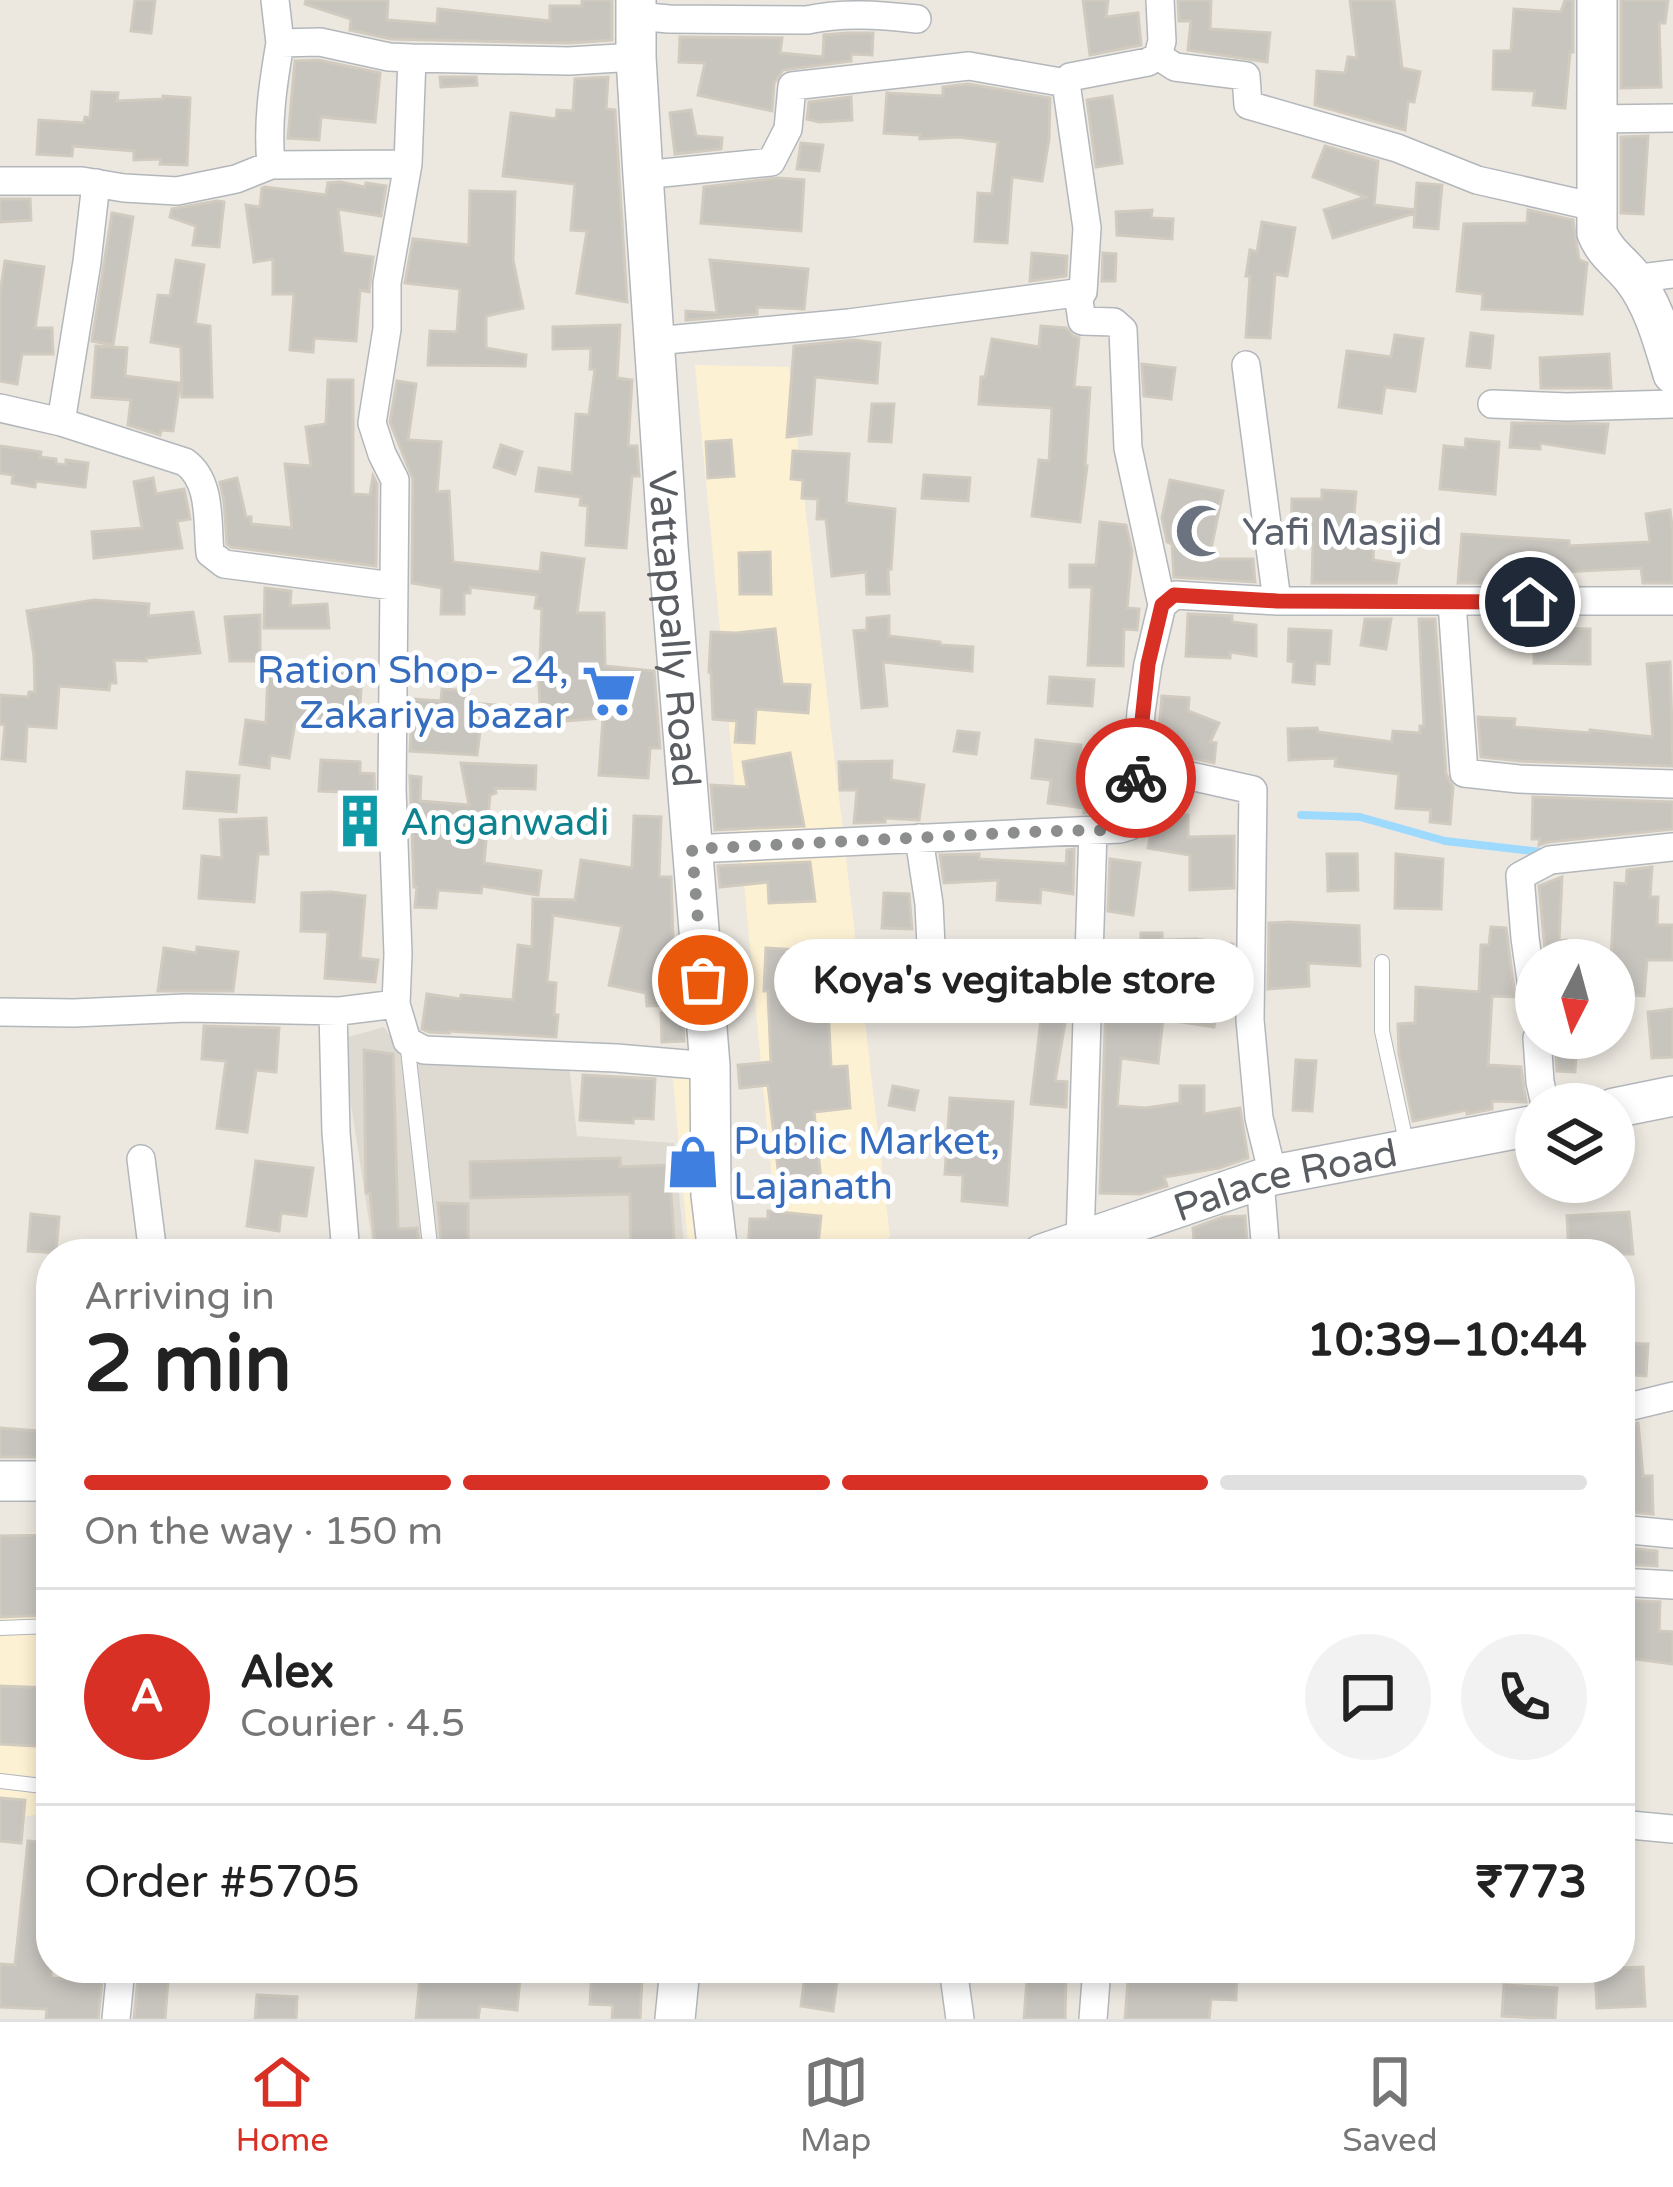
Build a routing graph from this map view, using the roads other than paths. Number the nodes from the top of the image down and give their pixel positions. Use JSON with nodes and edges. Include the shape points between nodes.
{"nodes":[{"id":1,"x":275,"y":0,"type":"edge"},
{"id":2,"x":1160,"y":0,"type":"edge"},
{"id":3,"x":1597,"y":0,"type":"edge"},
{"id":4,"x":636,"y":8,"type":"edge"},
{"id":5,"x":916,"y":19,"type":"dead end"},
{"id":6,"x":280,"y":43,"type":"junction"},
{"id":7,"x":1158,"y":56,"type":"junction"},
{"id":8,"x":636,"y":57,"type":"junction"},
{"id":9,"x":412,"y":58,"type":"junction"},
{"id":10,"x":1066,"y":83,"type":"junction"},
{"id":11,"x":1673,"y":118,"type":"edge"},
{"id":12,"x":1596,"y":119,"type":"junction"},
{"id":13,"x":408,"y":164,"type":"junction"},
{"id":14,"x":272,"y":165,"type":"junction"},
{"id":15,"x":644,"y":175,"type":"junction"},
{"id":16,"x":0,"y":181,"type":"edge"},
{"id":17,"x":96,"y":183,"type":"junction"},
{"id":18,"x":1595,"y":207,"type":"junction"},
{"id":19,"x":1673,"y":274,"type":"edge"},
{"id":20,"x":1633,"y":279,"type":"junction"},
{"id":21,"x":1078,"y":294,"type":"junction"},
{"id":22,"x":655,"y":341,"type":"junction"},
{"id":23,"x":1246,"y":365,"type":"dead end"},
{"id":24,"x":1673,"y":374,"type":"edge"},
{"id":25,"x":1492,"y":404,"type":"dead end"},
{"id":26,"x":1673,"y":404,"type":"edge"},
{"id":27,"x":0,"y":409,"type":"edge"},
{"id":28,"x":61,"y":422,"type":"junction"},
{"id":29,"x":394,"y":586,"type":"junction"},
{"id":30,"x":1277,"y":601,"type":"junction"},
{"id":31,"x":1673,"y":602,"type":"edge"},
{"id":32,"x":1452,"y":603,"type":"junction"},
{"id":33,"x":1162,"y":605,"type":"junction"},
{"id":34,"x":1137,"y":764,"type":"junction"},
{"id":35,"x":1673,"y":784,"type":"edge"},
{"id":36,"x":1094,"y":830,"type":"junction"},
{"id":37,"x":920,"y":838,"type":"junction"},
{"id":38,"x":1673,"y":847,"type":"edge"},
{"id":39,"x":692,"y":849,"type":"junction"},
{"id":40,"x":1525,"y":939,"type":"edge"},
{"id":41,"x":1382,"y":962,"type":"dead end"},
{"id":42,"x":952,"y":972,"type":"dead end"},
{"id":43,"x":396,"y":1004,"type":"junction"},
{"id":44,"x":334,"y":1011,"type":"junction"},
{"id":45,"x":0,"y":1012,"type":"edge"},
{"id":46,"x":406,"y":1041,"type":"junction"},
{"id":47,"x":710,"y":1066,"type":"junction"},
{"id":48,"x":1635,"y":1108,"type":"edge"},
{"id":49,"x":1672,"y":1108,"type":"edge"},
{"id":50,"x":1515,"y":1128,"type":"edge"},
{"id":51,"x":1408,"y":1148,"type":"junction"},
{"id":52,"x":141,"y":1159,"type":"dead end"},
{"id":53,"x":1267,"y":1178,"type":"junction"},
{"id":54,"x":151,"y":1239,"type":"edge"},
{"id":55,"x":345,"y":1239,"type":"edge"},
{"id":56,"x":429,"y":1239,"type":"edge"},
{"id":57,"x":716,"y":1239,"type":"edge"},
{"id":58,"x":1102,"y":1239,"type":"edge"},
{"id":59,"x":1110,"y":1239,"type":"edge"},
{"id":60,"x":1266,"y":1239,"type":"edge"},
{"id":61,"x":1673,"y":1396,"type":"edge"},
{"id":62,"x":1635,"y":1405,"type":"edge"},
{"id":63,"x":0,"y":1481,"type":"edge"},
{"id":64,"x":36,"y":1481,"type":"edge"},
{"id":65,"x":1635,"y":1530,"type":"edge"},
{"id":66,"x":1673,"y":1534,"type":"edge"},
{"id":67,"x":1635,"y":1583,"type":"edge"},
{"id":68,"x":1673,"y":1585,"type":"edge"},
{"id":69,"x":36,"y":1627,"type":"edge"},
{"id":70,"x":0,"y":1628,"type":"edge"},
{"id":71,"x":0,"y":1781,"type":"edge"},
{"id":72,"x":36,"y":1785,"type":"edge"},
{"id":73,"x":1635,"y":1825,"type":"edge"},
{"id":74,"x":1673,"y":1829,"type":"edge"},
{"id":75,"x":120,"y":1983,"type":"edge"},
{"id":76,"x":679,"y":1983,"type":"edge"},
{"id":77,"x":955,"y":1983,"type":"edge"},
{"id":78,"x":1096,"y":1983,"type":"edge"},
{"id":79,"x":116,"y":2019,"type":"edge"},
{"id":80,"x":675,"y":2019,"type":"edge"},
{"id":81,"x":960,"y":2019,"type":"edge"},
{"id":82,"x":1093,"y":2019,"type":"edge"}],
"edges":[{"from":1,"to":6,"type":"street"},
{"from":2,"to":7,"type":"street"},
{"from":3,"to":12,"type":"main road"},
{"from":4,"to":5,"type":"street","via":[[669,20]]},
{"from":4,"to":8,"type":"main road","name":"Vattappally Road"},
{"from":6,"to":9,"type":"street"},
{"from":6,"to":14,"type":"street"},
{"from":7,"to":10,"type":"street"},
{"from":7,"to":18,"type":"street","via":[[1175,67],[1246,76],[1248,105],[1477,180]]},
{"from":8,"to":9,"type":"street"},
{"from":8,"to":15,"type":"main road","name":"Vattappally Road"},
{"from":9,"to":13,"type":"street"},
{"from":10,"to":15,"type":"street","via":[[969,66],[792,86],[788,129],[771,162]]},
{"from":10,"to":21,"type":"street","via":[[1087,228]]},
{"from":11,"to":12,"type":"street"},
{"from":12,"to":18,"type":"main road"},
{"from":13,"to":14,"type":"street"},
{"from":13,"to":29,"type":"street","via":[[372,423],[395,480]]},
{"from":14,"to":17,"type":"street","via":[[177,191]]},
{"from":15,"to":22,"type":"main road","name":"Vattappally Road"},
{"from":16,"to":17,"type":"street"},
{"from":17,"to":28,"type":"street"},
{"from":18,"to":20,"type":"main road","via":[[1603,249]]},
{"from":19,"to":20,"type":"street"},
{"from":20,"to":24,"type":"main road"},
{"from":21,"to":22,"type":"street"},
{"from":21,"to":33,"type":"street","via":[[1082,321],[1123,330],[1128,448]]},
{"from":22,"to":39,"type":"main road","name":"Vattappally Road"},
{"from":23,"to":30,"type":"street"},
{"from":25,"to":26,"type":"street"},
{"from":27,"to":28,"type":"street"},
{"from":28,"to":29,"type":"street","via":[[195,469],[210,553],[224,564]]},
{"from":29,"to":43,"type":"street"},
{"from":30,"to":32,"type":"street"},
{"from":30,"to":33,"type":"street","via":[[1174,595]]},
{"from":31,"to":32,"type":"street"},
{"from":32,"to":35,"type":"street","via":[[1464,773]]},
{"from":33,"to":34,"type":"street"},
{"from":34,"to":36,"type":"street","via":[[1130,826]]},
{"from":34,"to":53,"type":"street","via":[[1252,790],[1250,1020]]},
{"from":36,"to":37,"type":"street"},
{"from":36,"to":58,"type":"street"},
{"from":37,"to":39,"type":"street"},
{"from":37,"to":42,"type":"street","via":[[932,967]]},
{"from":38,"to":40,"type":"street","via":[[1550,860],[1520,876]]},
{"from":39,"to":47,"type":"main road","name":"Vattappally Road"},
{"from":41,"to":51,"type":"lane","via":[[1382,1031]]},
{"from":43,"to":44,"type":"street"},
{"from":43,"to":46,"type":"street"},
{"from":44,"to":45,"type":"street"},
{"from":44,"to":55,"type":"street"},
{"from":46,"to":47,"type":"street","via":[[424,1050]]},
{"from":46,"to":56,"type":"lane"},
{"from":47,"to":57,"type":"main road","name":"Vattappally Road"},
{"from":48,"to":49,"type":"main road"},
{"from":50,"to":51,"type":"main road","name":"Palace Road"},
{"from":51,"to":53,"type":"main road","name":"Palace Road"},
{"from":52,"to":54,"type":"street"},
{"from":53,"to":59,"type":"main road","name":"Palace Road"},
{"from":53,"to":60,"type":"street"},
{"from":61,"to":62,"type":"street"},
{"from":63,"to":64,"type":"main road"},
{"from":65,"to":66,"type":"street"},
{"from":67,"to":68,"type":"street"},
{"from":69,"to":70,"type":"lane"},
{"from":71,"to":72,"type":"lane"},
{"from":73,"to":74,"type":"street"},
{"from":75,"to":79,"type":"street"},
{"from":76,"to":80,"type":"main road"},
{"from":77,"to":81,"type":"street"},
{"from":78,"to":82,"type":"street"}]}
